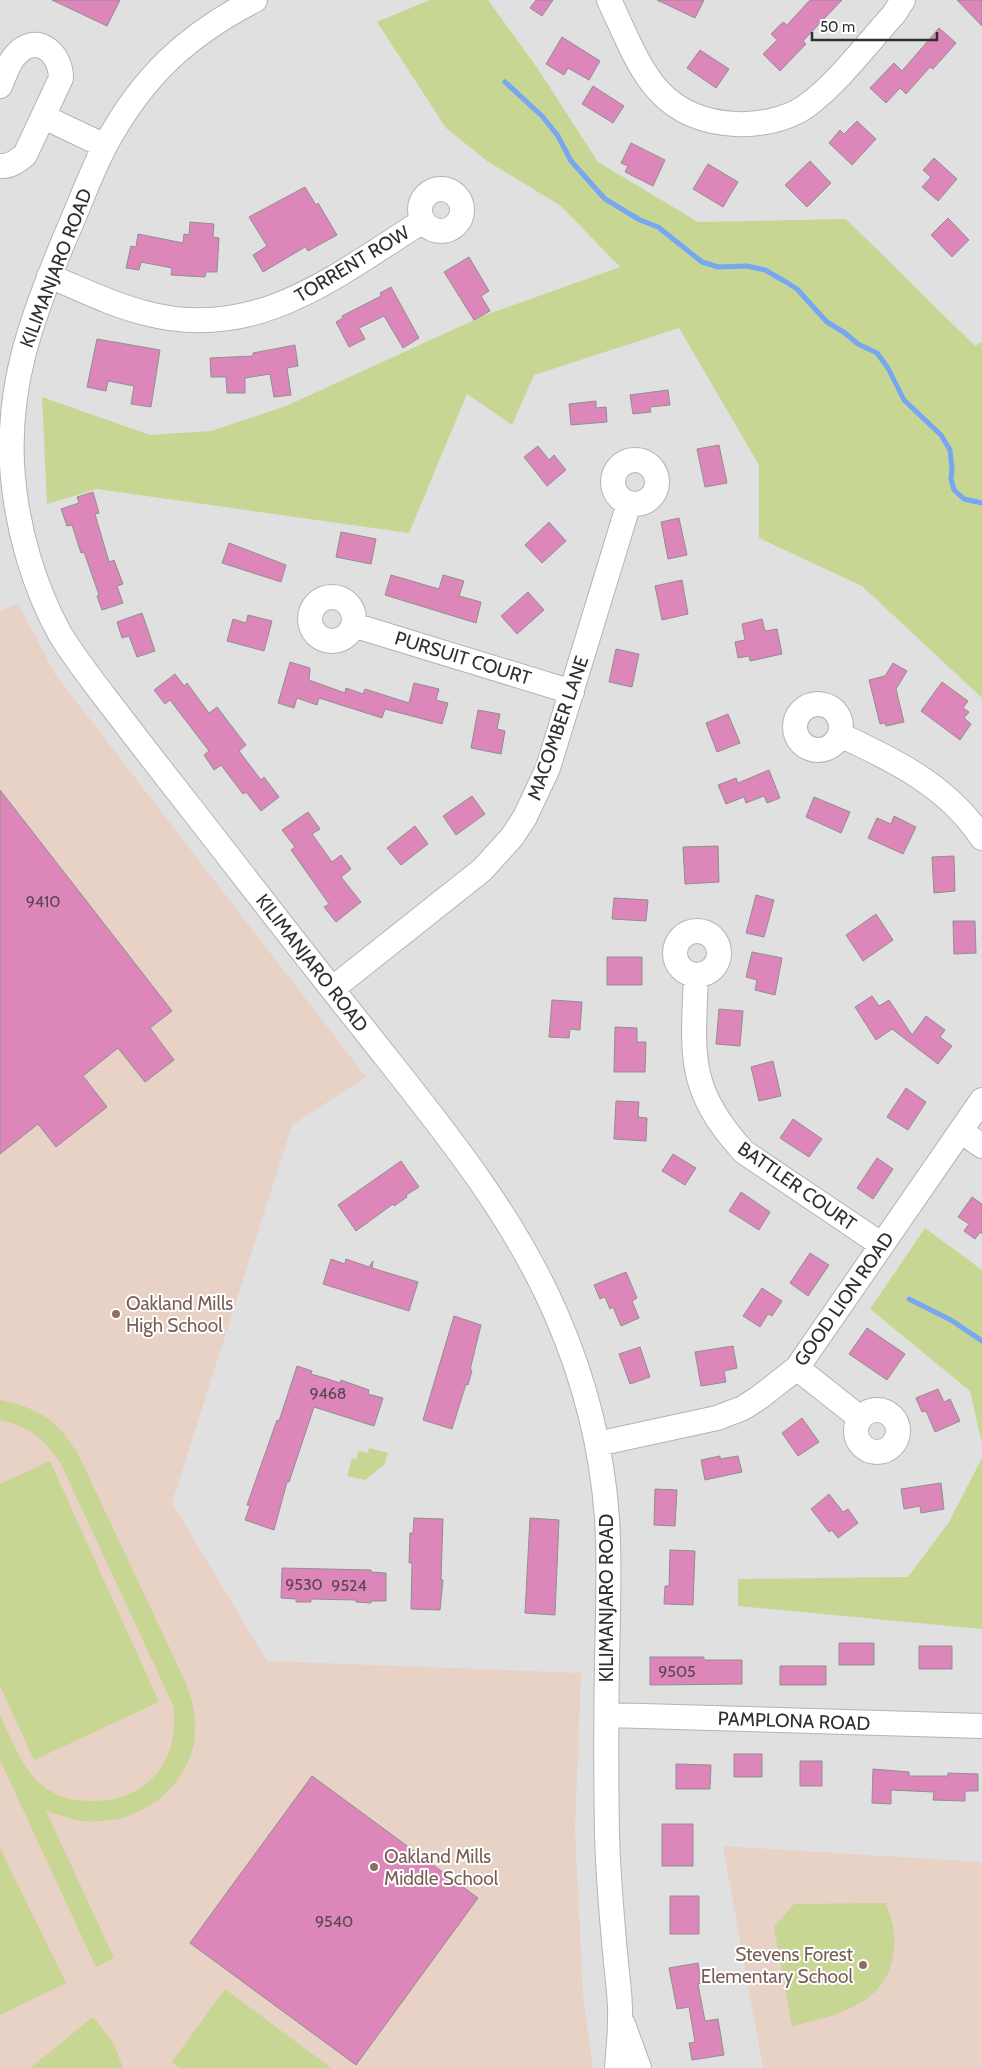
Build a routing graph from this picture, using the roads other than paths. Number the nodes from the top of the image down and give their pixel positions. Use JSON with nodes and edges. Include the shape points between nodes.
{"nodes":[{"id":1,"x":255,"y":0,"type":"edge"},
{"id":2,"x":609,"y":0,"type":"edge"},
{"id":3,"x":903,"y":0,"type":"edge"},
{"id":4,"x":0,"y":86,"type":"edge"},
{"id":5,"x":44,"y":117,"type":"junction"},
{"id":6,"x":105,"y":146,"type":"junction"},
{"id":7,"x":0,"y":166,"type":"edge"},
{"id":8,"x":423,"y":221,"type":"dead end"},
{"id":9,"x":49,"y":276,"type":"junction"},
{"id":10,"x":6,"y":449,"type":"edge"},
{"id":11,"x":629,"y":503,"type":"dead end"},
{"id":12,"x":353,"y":625,"type":"dead end"},
{"id":13,"x":572,"y":692,"type":"junction"},
{"id":14,"x":840,"y":735,"type":"dead end"},
{"id":15,"x":982,"y":838,"type":"edge"},
{"id":16,"x":696,"y":975,"type":"dead end"},
{"id":17,"x":332,"y":988,"type":"junction"},
{"id":18,"x":982,"y":1100,"type":"edge"},
{"id":19,"x":962,"y":1132,"type":"junction"},
{"id":20,"x":982,"y":1146,"type":"edge"},
{"id":21,"x":882,"y":1245,"type":"junction"},
{"id":22,"x":797,"y":1368,"type":"junction"},
{"id":23,"x":860,"y":1418,"type":"dead end"},
{"id":24,"x":597,"y":1444,"type":"junction"},
{"id":25,"x":606,"y":1715,"type":"junction"},
{"id":26,"x":982,"y":1726,"type":"edge"},
{"id":27,"x":621,"y":2018,"type":"junction"},
{"id":28,"x":617,"y":2068,"type":"edge"},
{"id":29,"x":639,"y":2068,"type":"edge"}],
"edges":[{"from":1,"to":6,"type":"street","name":"KILIMANJARO ROAD","via":[[222,17],[161,66],[132,102]]},
{"from":2,"to":3,"type":"street","via":[[642,67],[669,102],[703,119],[743,124],[764,122],[803,108],[894,14]]},
{"from":4,"to":5,"type":"street","via":[[14,57],[23,49],[41,46],[49,50],[59,62],[61,78]]},
{"from":5,"to":6,"type":"street"},
{"from":5,"to":7,"type":"street","via":[[25,155],[11,165]]},
{"from":6,"to":9,"type":"street","name":"KILIMANJARO ROAD"},
{"from":8,"to":9,"type":"street","name":"TORRENT ROW","via":[[311,291],[278,306],[236,318],[187,320],[159,317]]},
{"from":9,"to":10,"type":"street","name":"KILIMANJARO ROAD","via":[[30,326],[18,372]]},
{"from":10,"to":17,"type":"street","name":"KILIMANJARO ROAD","via":[[23,538],[46,606],[62,637],[125,724]]},
{"from":11,"to":13,"type":"street","name":"MACOMBER LANE"},
{"from":12,"to":13,"type":"street","name":"PURSUIT COURT"},
{"from":13,"to":17,"type":"street","name":"MACOMBER LANE","via":[[544,777],[512,837],[482,870]]},
{"from":14,"to":15,"type":"street","via":[[927,780],[967,817]]},
{"from":16,"to":21,"type":"street","name":"BATTLER COURT","via":[[696,1071],[717,1120],[744,1152]]},
{"from":17,"to":24,"type":"street","name":"KILIMANJARO ROAD","via":[[508,1222],[536,1271],[558,1320],[573,1358]]},
{"from":18,"to":19,"type":"street","name":"GOOD LION ROAD"},
{"from":19,"to":20,"type":"street"},
{"from":19,"to":21,"type":"street","name":"GOOD LION ROAD"},
{"from":21,"to":22,"type":"street","name":"GOOD LION ROAD"},
{"from":22,"to":23,"type":"street"},
{"from":22,"to":24,"type":"street","name":"GOOD LION ROAD","via":[[743,1408],[717,1418]]},
{"from":24,"to":25,"type":"street","name":"KILIMANJARO ROAD","via":[[607,1514],[610,1587]]},
{"from":25,"to":26,"type":"street","name":"PAMPLONA ROAD"},
{"from":25,"to":27,"type":"street","name":"KILIMANJARO ROAD","via":[[607,1864]]},
{"from":27,"to":28,"type":"street","name":"KILIMANJARO ROAD"},
{"from":27,"to":29,"type":"street","name":"KILIMANJARO ROAD"}]}
